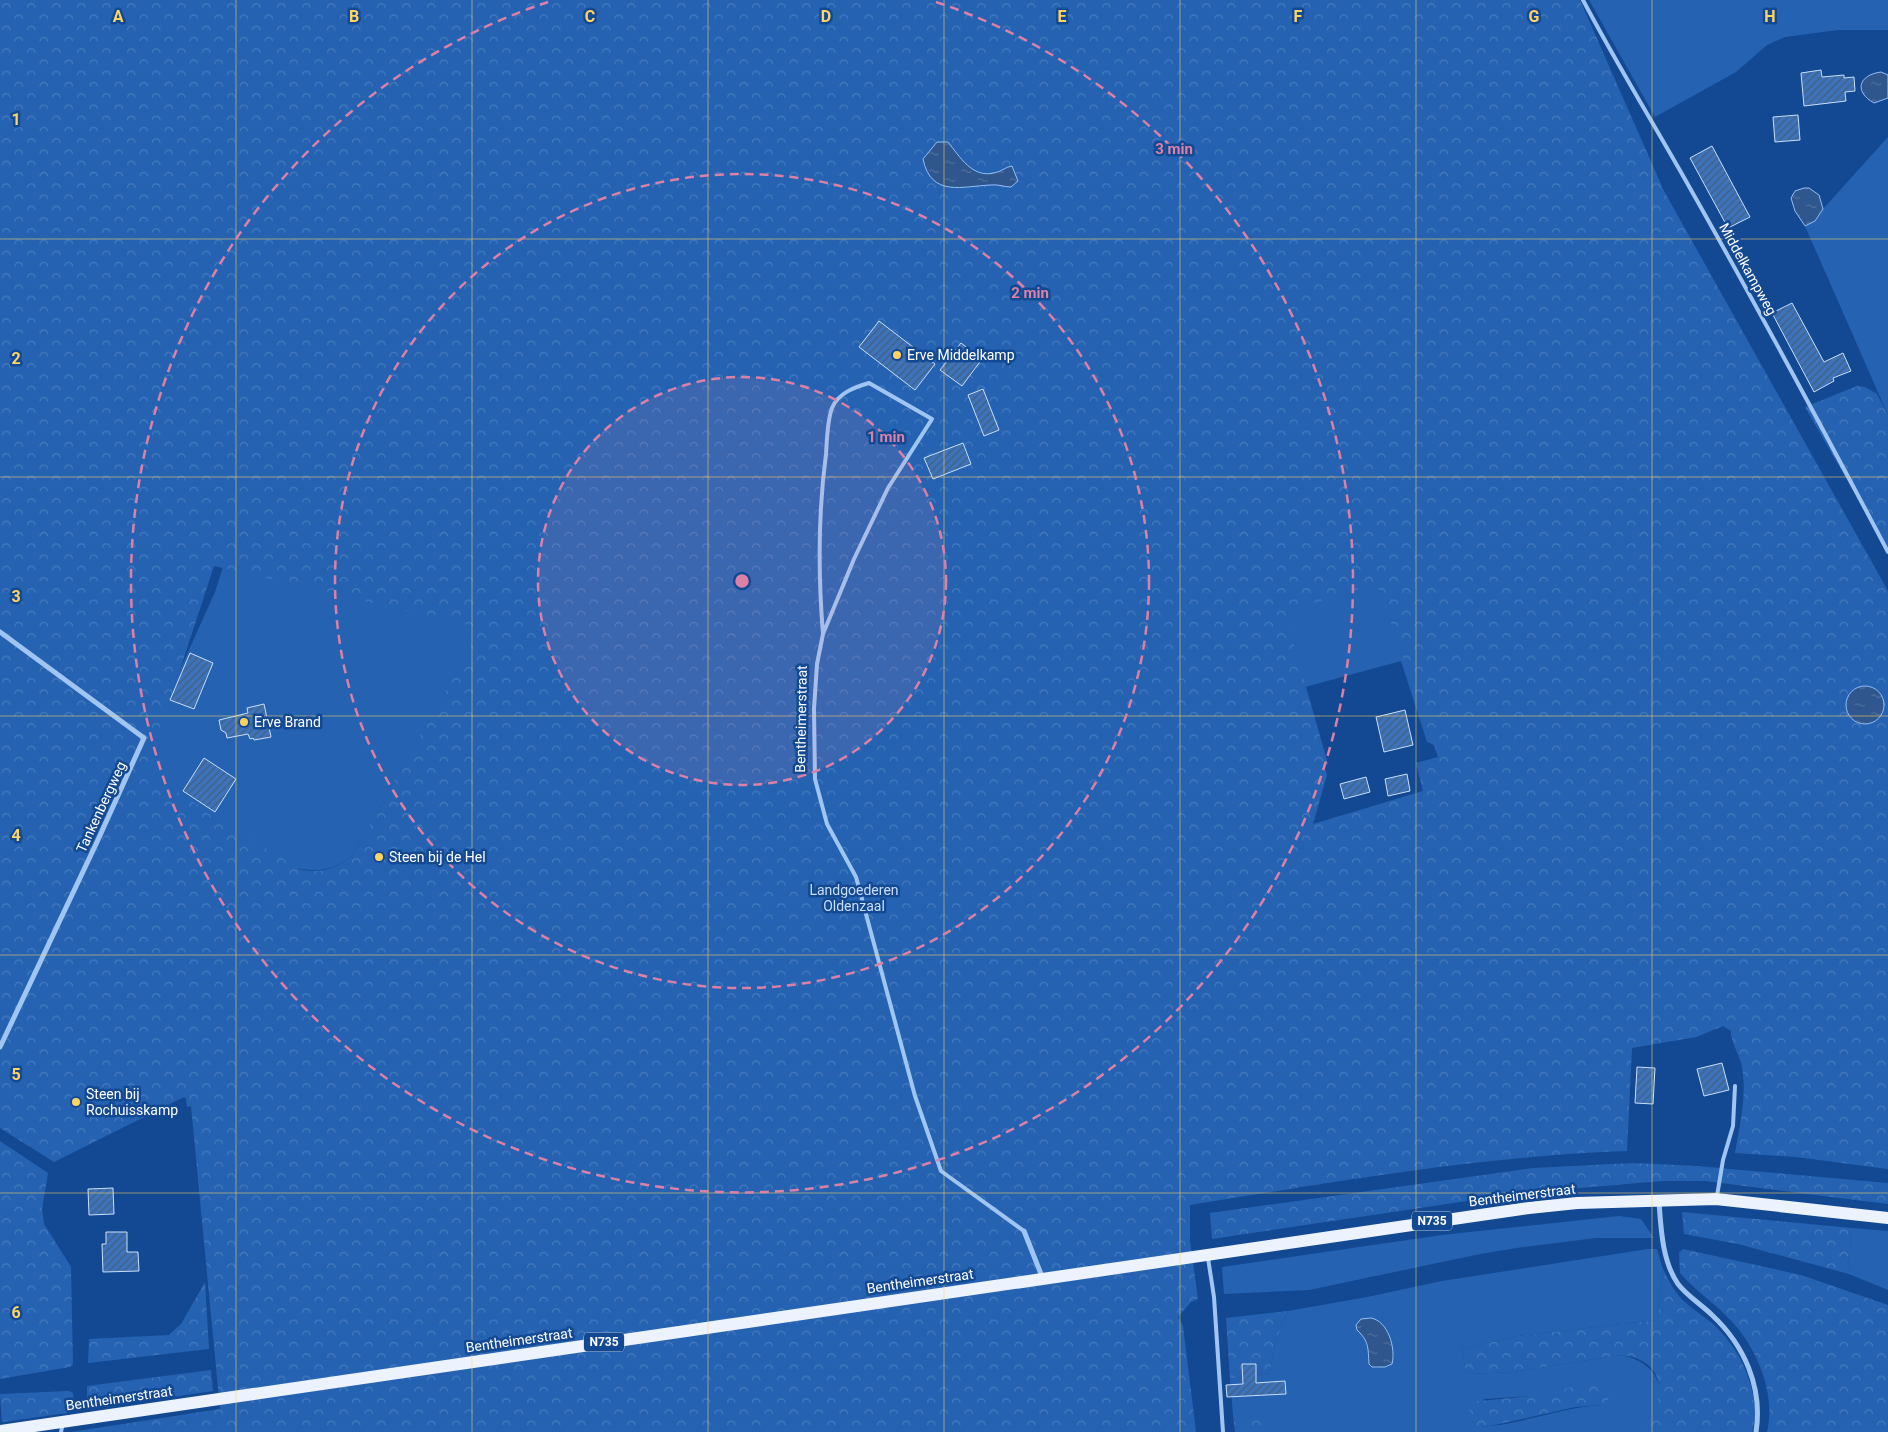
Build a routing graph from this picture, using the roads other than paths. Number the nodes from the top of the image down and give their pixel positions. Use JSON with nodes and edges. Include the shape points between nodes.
{"nodes":[{"id":1,"x":1583,"y":0,"type":"edge"},
{"id":2,"x":1888,"y":552,"type":"edge"},
{"id":3,"x":0,"y":632,"type":"edge"},
{"id":4,"x":823,"y":634,"type":"junction"},
{"id":5,"x":0,"y":1047,"type":"edge"},
{"id":6,"x":1735,"y":1086,"type":"dead end"},
{"id":7,"x":1716,"y":1199,"type":"junction"},
{"id":8,"x":1658,"y":1200,"type":"junction"},
{"id":9,"x":1888,"y":1218,"type":"edge"},
{"id":10,"x":1024,"y":1231,"type":"joint"},
{"id":11,"x":1208,"y":1255,"type":"junction"},
{"id":12,"x":1043,"y":1278,"type":"junction"},
{"id":13,"x":62,"y":1426,"type":"edge"},
{"id":14,"x":0,"y":1431,"type":"edge"},
{"id":15,"x":1223,"y":1432,"type":"edge"},
{"id":16,"x":1756,"y":1432,"type":"edge"}],
"edges":[{"from":1,"to":2,"type":"lane","name":"Middelkampweg","via":[[1682,173]]},
{"from":3,"to":5,"type":"street","name":"Tankenbergweg","via":[[144,738]]},
{"from":4,"to":4,"type":"lane","name":"Bentheimerstraat","via":[[818,581],[819,528],[832,408],[841,395],[869,383],[932,419],[888,488]]},
{"from":4,"to":10,"type":"lane","name":"Bentheimerstraat","via":[[814,709],[813,760],[818,793],[827,824],[856,877],[925,1124],[941,1171]]},
{"from":6,"to":7,"type":"lane","via":[[1733,1126]]},
{"from":7,"to":8,"type":"main road","name":"Bentheimerstraat","number":"N735"},
{"from":7,"to":9,"type":"main road","name":"Bentheimerstraat","number":"N735"},
{"from":8,"to":11,"type":"main road","name":"Bentheimerstraat","number":"N735","via":[[1529,1208]]},
{"from":8,"to":16,"type":"street","via":[[1663,1242],[1671,1272],[1686,1294],[1724,1326],[1746,1362],[1756,1388]]},
{"from":10,"to":12,"type":"street","name":"Bentheimerstraat"},
{"from":11,"to":12,"type":"main road","name":"Bentheimerstraat","number":"N735"},
{"from":11,"to":15,"type":"lane"},
{"from":12,"to":13,"type":"main road","name":"Bentheimerstraat","number":"N735"},
{"from":13,"to":14,"type":"main road","name":"Bentheimerstraat","number":"N735"}]}
